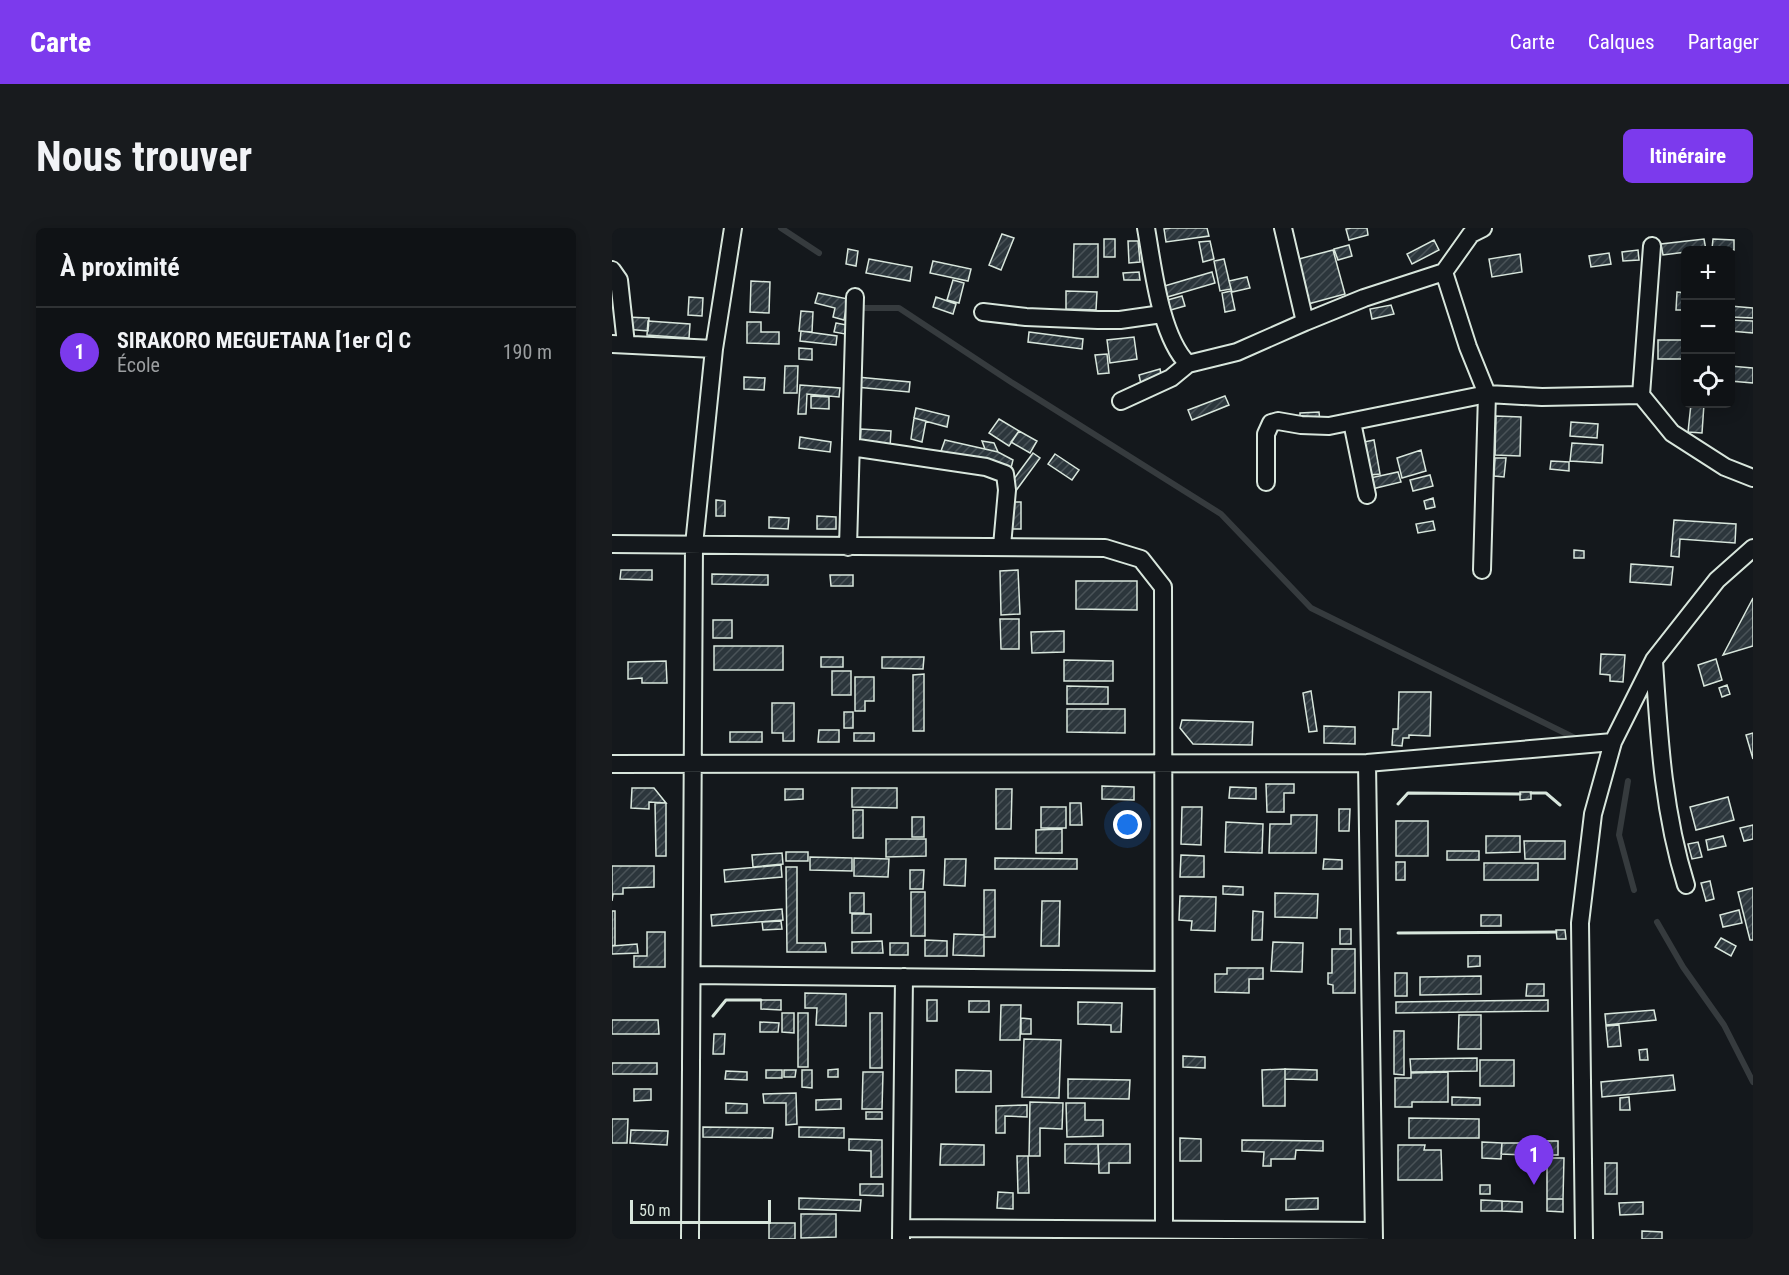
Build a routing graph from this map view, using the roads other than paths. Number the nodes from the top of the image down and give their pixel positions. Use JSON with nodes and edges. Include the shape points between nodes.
{"nodes":[{"id":1,"x":1146,"y":228,"type":"edge"},
{"id":2,"x":1283,"y":228,"type":"edge"},
{"id":3,"x":1483,"y":228,"type":"edge"},
{"id":4,"x":733,"y":231,"type":"edge"},
{"id":5,"x":1652,"y":246,"type":"dead end"},
{"id":6,"x":612,"y":270,"type":"edge"},
{"id":7,"x":1444,"y":272,"type":"junction"},
{"id":8,"x":855,"y":297,"type":"dead end"},
{"id":9,"x":982,"y":312,"type":"dead end"},
{"id":10,"x":1162,"y":314,"type":"junction"},
{"id":11,"x":1305,"y":322,"type":"junction"},
{"id":12,"x":619,"y":344,"type":"edge"},
{"id":13,"x":714,"y":349,"type":"junction"},
{"id":14,"x":1188,"y":364,"type":"junction"},
{"id":15,"x":1487,"y":394,"type":"junction"},
{"id":16,"x":1641,"y":395,"type":"junction"},
{"id":17,"x":1121,"y":401,"type":"dead end"},
{"id":18,"x":1352,"y":422,"type":"junction"},
{"id":19,"x":851,"y":447,"type":"junction"},
{"id":20,"x":1753,"y":478,"type":"edge"},
{"id":21,"x":1266,"y":482,"type":"dead end"},
{"id":22,"x":1367,"y":495,"type":"dead end"},
{"id":23,"x":612,"y":544,"type":"edge"},
{"id":24,"x":694,"y":545,"type":"junction"},
{"id":25,"x":1002,"y":546,"type":"junction"},
{"id":26,"x":848,"y":547,"type":"junction"},
{"id":27,"x":1753,"y":548,"type":"edge"},
{"id":28,"x":1482,"y":570,"type":"dead end"},
{"id":29,"x":1654,"y":660,"type":"junction"},
{"id":30,"x":1613,"y":742,"type":"junction"},
{"id":31,"x":1367,"y":763,"type":"junction"},
{"id":32,"x":612,"y":764,"type":"edge"},
{"id":33,"x":693,"y":764,"type":"junction"},
{"id":34,"x":1162,"y":764,"type":"junction"},
{"id":35,"x":1686,"y":885,"type":"dead end"},
{"id":36,"x":692,"y":975,"type":"junction"},
{"id":37,"x":903,"y":977,"type":"junction"},
{"id":38,"x":1163,"y":980,"type":"junction"},
{"id":39,"x":1164,"y":1230,"type":"junction"},
{"id":40,"x":901,"y":1234,"type":"edge"},
{"id":41,"x":1373,"y":1235,"type":"edge"},
{"id":42,"x":690,"y":1239,"type":"edge"},
{"id":43,"x":1584,"y":1239,"type":"edge"}],
"edges":[{"from":1,"to":10,"type":"street"},
{"from":2,"to":11,"type":"street"},
{"from":3,"to":7,"type":"street","via":[[1471,234]]},
{"from":4,"to":13,"type":"street"},
{"from":5,"to":16,"type":"street"},
{"from":6,"to":12,"type":"street","via":[[619,280]]},
{"from":7,"to":11,"type":"street"},
{"from":7,"to":15,"type":"street"},
{"from":8,"to":19,"type":"street"},
{"from":9,"to":10,"type":"street","via":[[1109,320]]},
{"from":10,"to":14,"type":"street"},
{"from":11,"to":14,"type":"street","via":[[1237,352]]},
{"from":12,"to":13,"type":"street"},
{"from":13,"to":24,"type":"street"},
{"from":14,"to":17,"type":"street","via":[[1171,378]]},
{"from":15,"to":16,"type":"street"},
{"from":15,"to":18,"type":"street"},
{"from":15,"to":28,"type":"street"},
{"from":16,"to":20,"type":"street","via":[[1672,433],[1725,467]]},
{"from":18,"to":21,"type":"street","via":[[1329,426],[1271,423],[1266,434]]},
{"from":18,"to":22,"type":"street"},
{"from":19,"to":25,"type":"street","via":[[986,467],[1005,474]]},
{"from":19,"to":26,"type":"street"},
{"from":23,"to":24,"type":"street"},
{"from":24,"to":26,"type":"street"},
{"from":24,"to":33,"type":"street"},
{"from":25,"to":26,"type":"street"},
{"from":25,"to":34,"type":"street","via":[[1105,548],[1141,559],[1162,587]]},
{"from":27,"to":29,"type":"street","via":[[1717,580]]},
{"from":29,"to":30,"type":"street"},
{"from":29,"to":35,"type":"street","via":[[1660,762]]},
{"from":30,"to":31,"type":"street"},
{"from":30,"to":43,"type":"street","via":[[1593,813],[1580,923]]},
{"from":31,"to":34,"type":"street"},
{"from":31,"to":41,"type":"street"},
{"from":32,"to":33,"type":"street"},
{"from":33,"to":34,"type":"street"},
{"from":33,"to":36,"type":"street"},
{"from":34,"to":38,"type":"street"},
{"from":36,"to":37,"type":"street"},
{"from":36,"to":42,"type":"street"},
{"from":37,"to":38,"type":"street"},
{"from":37,"to":40,"type":"street"},
{"from":38,"to":39,"type":"street"},
{"from":39,"to":40,"type":"street"},
{"from":39,"to":41,"type":"street"}]}
